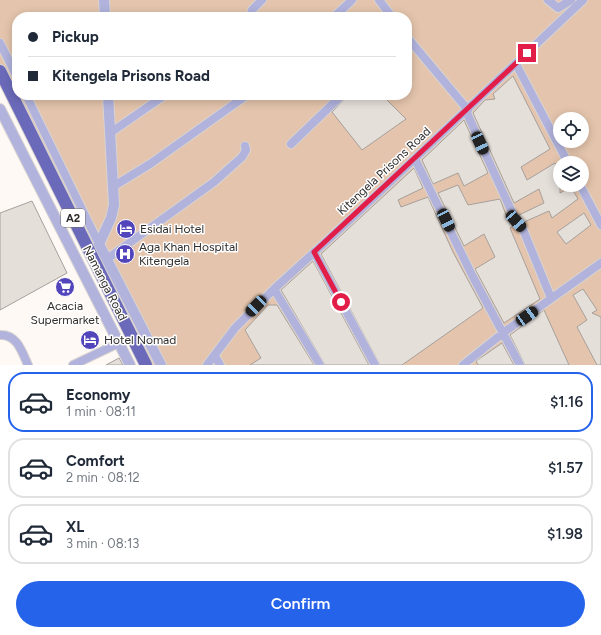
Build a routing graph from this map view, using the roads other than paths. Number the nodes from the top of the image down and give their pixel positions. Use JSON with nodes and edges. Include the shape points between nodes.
{"nodes":[{"id":1,"x":104,"y":0,"type":"edge"},
{"id":2,"x":262,"y":0,"type":"edge"},
{"id":3,"x":352,"y":0,"type":"edge"},
{"id":4,"x":379,"y":0,"type":"edge"},
{"id":5,"x":548,"y":0,"type":"edge"},
{"id":6,"x":571,"y":0,"type":"edge"},
{"id":7,"x":583,"y":0,"type":"edge"},
{"id":8,"x":105,"y":12,"type":"edge"},
{"id":9,"x":251,"y":12,"type":"edge"},
{"id":10,"x":339,"y":12,"type":"edge"},
{"id":11,"x":388,"y":12,"type":"edge"},
{"id":12,"x":0,"y":43,"type":"edge"},
{"id":13,"x":412,"y":43,"type":"edge"},
{"id":14,"x":516,"y":64,"type":"junction"},
{"id":15,"x":12,"y":67,"type":"edge"},
{"id":16,"x":0,"y":71,"type":"edge"},
{"id":17,"x":12,"y":96,"type":"edge"},
{"id":18,"x":14,"y":100,"type":"edge"},
{"id":19,"x":21,"y":100,"type":"edge"},
{"id":20,"x":28,"y":100,"type":"edge"},
{"id":21,"x":108,"y":100,"type":"edge"},
{"id":22,"x":158,"y":100,"type":"edge"},
{"id":23,"x":240,"y":100,"type":"edge"},
{"id":24,"x":337,"y":100,"type":"edge"},
{"id":25,"x":16,"y":104,"type":"junction"},
{"id":26,"x":0,"y":109,"type":"edge"},
{"id":27,"x":467,"y":110,"type":"junction"},
{"id":28,"x":110,"y":133,"type":"junction"},
{"id":29,"x":290,"y":144,"type":"dead end"},
{"id":30,"x":245,"y":146,"type":"dead end"},
{"id":31,"x":564,"y":156,"type":"edge"},
{"id":32,"x":415,"y":159,"type":"junction"},
{"id":33,"x":114,"y":186,"type":"junction"},
{"id":34,"x":584,"y":192,"type":"edge"},
{"id":35,"x":601,"y":225,"type":"edge"},
{"id":36,"x":99,"y":244,"type":"junction"},
{"id":37,"x":314,"y":252,"type":"junction"},
{"id":38,"x":106,"y":259,"type":"junction"},
{"id":39,"x":601,"y":263,"type":"edge"},
{"id":40,"x":274,"y":289,"type":"junction"},
{"id":41,"x":552,"y":298,"type":"junction"},
{"id":42,"x":503,"y":333,"type":"junction"},
{"id":43,"x":0,"y":335,"type":"edge"},
{"id":44,"x":119,"y":343,"type":"junction"},
{"id":45,"x":215,"y":356,"type":"junction"},
{"id":46,"x":468,"y":363,"type":"edge"},
{"id":47,"x":28,"y":365,"type":"edge"},
{"id":48,"x":73,"y":365,"type":"edge"},
{"id":49,"x":130,"y":365,"type":"edge"},
{"id":50,"x":146,"y":365,"type":"edge"},
{"id":51,"x":161,"y":365,"type":"edge"},
{"id":52,"x":207,"y":365,"type":"edge"},
{"id":53,"x":220,"y":365,"type":"edge"},
{"id":54,"x":320,"y":365,"type":"edge"},
{"id":55,"x":375,"y":365,"type":"edge"},
{"id":56,"x":520,"y":365,"type":"edge"}],
"edges":[{"from":1,"to":8,"type":"street"},
{"from":2,"to":9,"type":"street"},
{"from":3,"to":10,"type":"street"},
{"from":4,"to":11,"type":"street"},
{"from":5,"to":6,"type":"street","via":[[558,8]]},
{"from":7,"to":14,"type":"street","name":"Kitengela Prisons Road"},
{"from":12,"to":15,"type":"street"},
{"from":13,"to":27,"type":"street"},
{"from":14,"to":27,"type":"street","name":"Kitengela Prisons Road"},
{"from":14,"to":31,"type":"street"},
{"from":16,"to":17,"type":"highway","name":"Namanga Road","number":"A2"},
{"from":18,"to":25,"type":"highway","name":"Namanga Road","number":"A2"},
{"from":19,"to":25,"type":"street"},
{"from":20,"to":36,"type":"street"},
{"from":21,"to":28,"type":"street"},
{"from":22,"to":28,"type":"street"},
{"from":23,"to":33,"type":"street","via":[[150,164]]},
{"from":24,"to":29,"type":"street"},
{"from":25,"to":50,"type":"highway","name":"Namanga Road","number":"A2"},
{"from":26,"to":44,"type":"street"},
{"from":27,"to":32,"type":"street","name":"Kitengela Prisons Road"},
{"from":27,"to":41,"type":"street"},
{"from":28,"to":33,"type":"street"},
{"from":30,"to":38,"type":"street","via":[[246,150],[242,157],[214,182]]},
{"from":32,"to":37,"type":"street","name":"Kitengela Prisons Road"},
{"from":32,"to":42,"type":"street","via":[[472,277]]},
{"from":33,"to":36,"type":"street","via":[[111,218]]},
{"from":34,"to":35,"type":"street"},
{"from":36,"to":38,"type":"street"},
{"from":37,"to":40,"type":"street","name":"Kitengela Prisons Road"},
{"from":37,"to":55,"type":"street"},
{"from":38,"to":51,"type":"street"},
{"from":39,"to":41,"type":"street"},
{"from":40,"to":45,"type":"street","name":"Kitengela Prisons Road","via":[[236,328]]},
{"from":40,"to":54,"type":"street"},
{"from":41,"to":42,"type":"street"},
{"from":42,"to":46,"type":"street"},
{"from":42,"to":56,"type":"street"},
{"from":43,"to":47,"type":"street","via":[[6,334],[15,340]]},
{"from":44,"to":48,"type":"street"},
{"from":44,"to":49,"type":"street"},
{"from":45,"to":52,"type":"street","name":"Kitengela Prisons Road"},
{"from":45,"to":53,"type":"street"}]}
